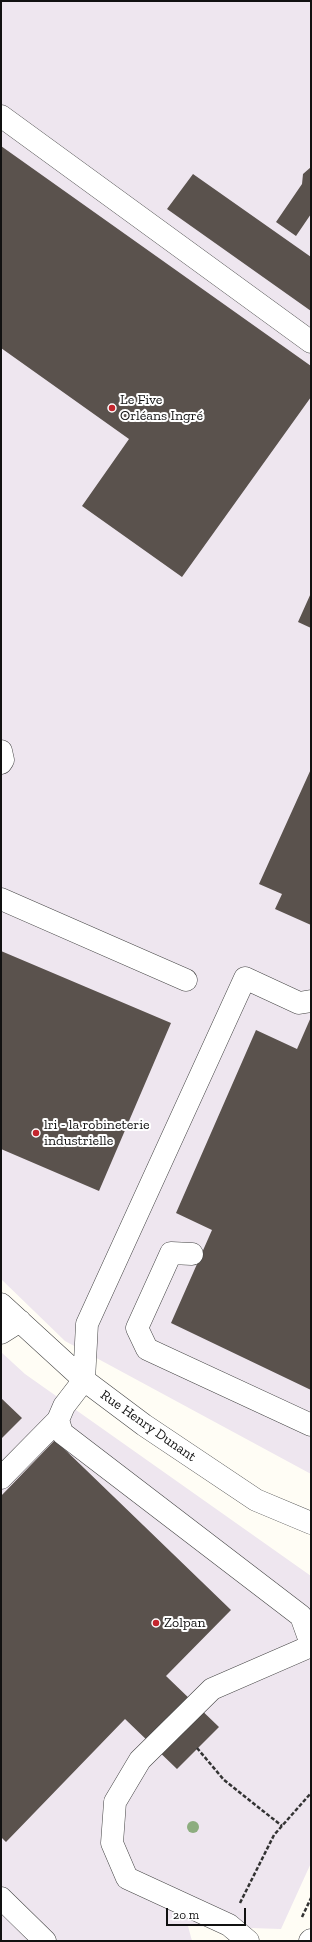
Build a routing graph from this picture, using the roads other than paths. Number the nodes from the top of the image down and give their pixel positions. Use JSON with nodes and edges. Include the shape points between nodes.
{"nodes":[{"id":1,"x":1,"y":116,"type":"edge"},
{"id":2,"x":311,"y":342,"type":"edge"},
{"id":3,"x":1,"y":751,"type":"edge"},
{"id":4,"x":1,"y":763,"type":"edge"},
{"id":5,"x":1,"y":899,"type":"edge"},
{"id":6,"x":186,"y":980,"type":"dead end"},
{"id":7,"x":311,"y":1002,"type":"edge"},
{"id":8,"x":192,"y":1254,"type":"dead end"},
{"id":9,"x":1,"y":1304,"type":"edge"},
{"id":10,"x":20,"y":1321,"type":"junction"},
{"id":11,"x":1,"y":1333,"type":"edge"},
{"id":12,"x":84,"y":1380,"type":"junction"},
{"id":13,"x":58,"y":1420,"type":"junction"},
{"id":14,"x":311,"y":1424,"type":"edge"},
{"id":15,"x":1,"y":1478,"type":"edge"},
{"id":16,"x":311,"y":1523,"type":"edge"},
{"id":17,"x":311,"y":1645,"type":"edge"},
{"id":18,"x":1,"y":1898,"type":"edge"},
{"id":19,"x":45,"y":1941,"type":"edge"},
{"id":20,"x":248,"y":1941,"type":"edge"}],
"edges":[{"from":1,"to":2,"type":"street"},
{"from":3,"to":4,"type":"street"},
{"from":5,"to":6,"type":"street"},
{"from":7,"to":12,"type":"street","via":[[299,1003],[245,978],[87,1324]]},
{"from":8,"to":14,"type":"street","via":[[171,1253],[137,1328],[147,1349]]},
{"from":9,"to":10,"type":"street","name":"Rue Henry Dunant"},
{"from":10,"to":11,"type":"street"},
{"from":10,"to":12,"type":"street","name":"Rue Henry Dunant"},
{"from":12,"to":13,"type":"street","via":[[64,1406]]},
{"from":12,"to":16,"type":"street","name":"Rue Henry Dunant","via":[[144,1425],[256,1500]]},
{"from":13,"to":15,"type":"street"},
{"from":13,"to":17,"type":"street","via":[[62,1433],[301,1616]]},
{"from":17,"to":20,"type":"street","via":[[212,1689],[140,1760],[115,1802],[112,1843],[127,1878],[229,1925]]},
{"from":18,"to":19,"type":"street"}]}
